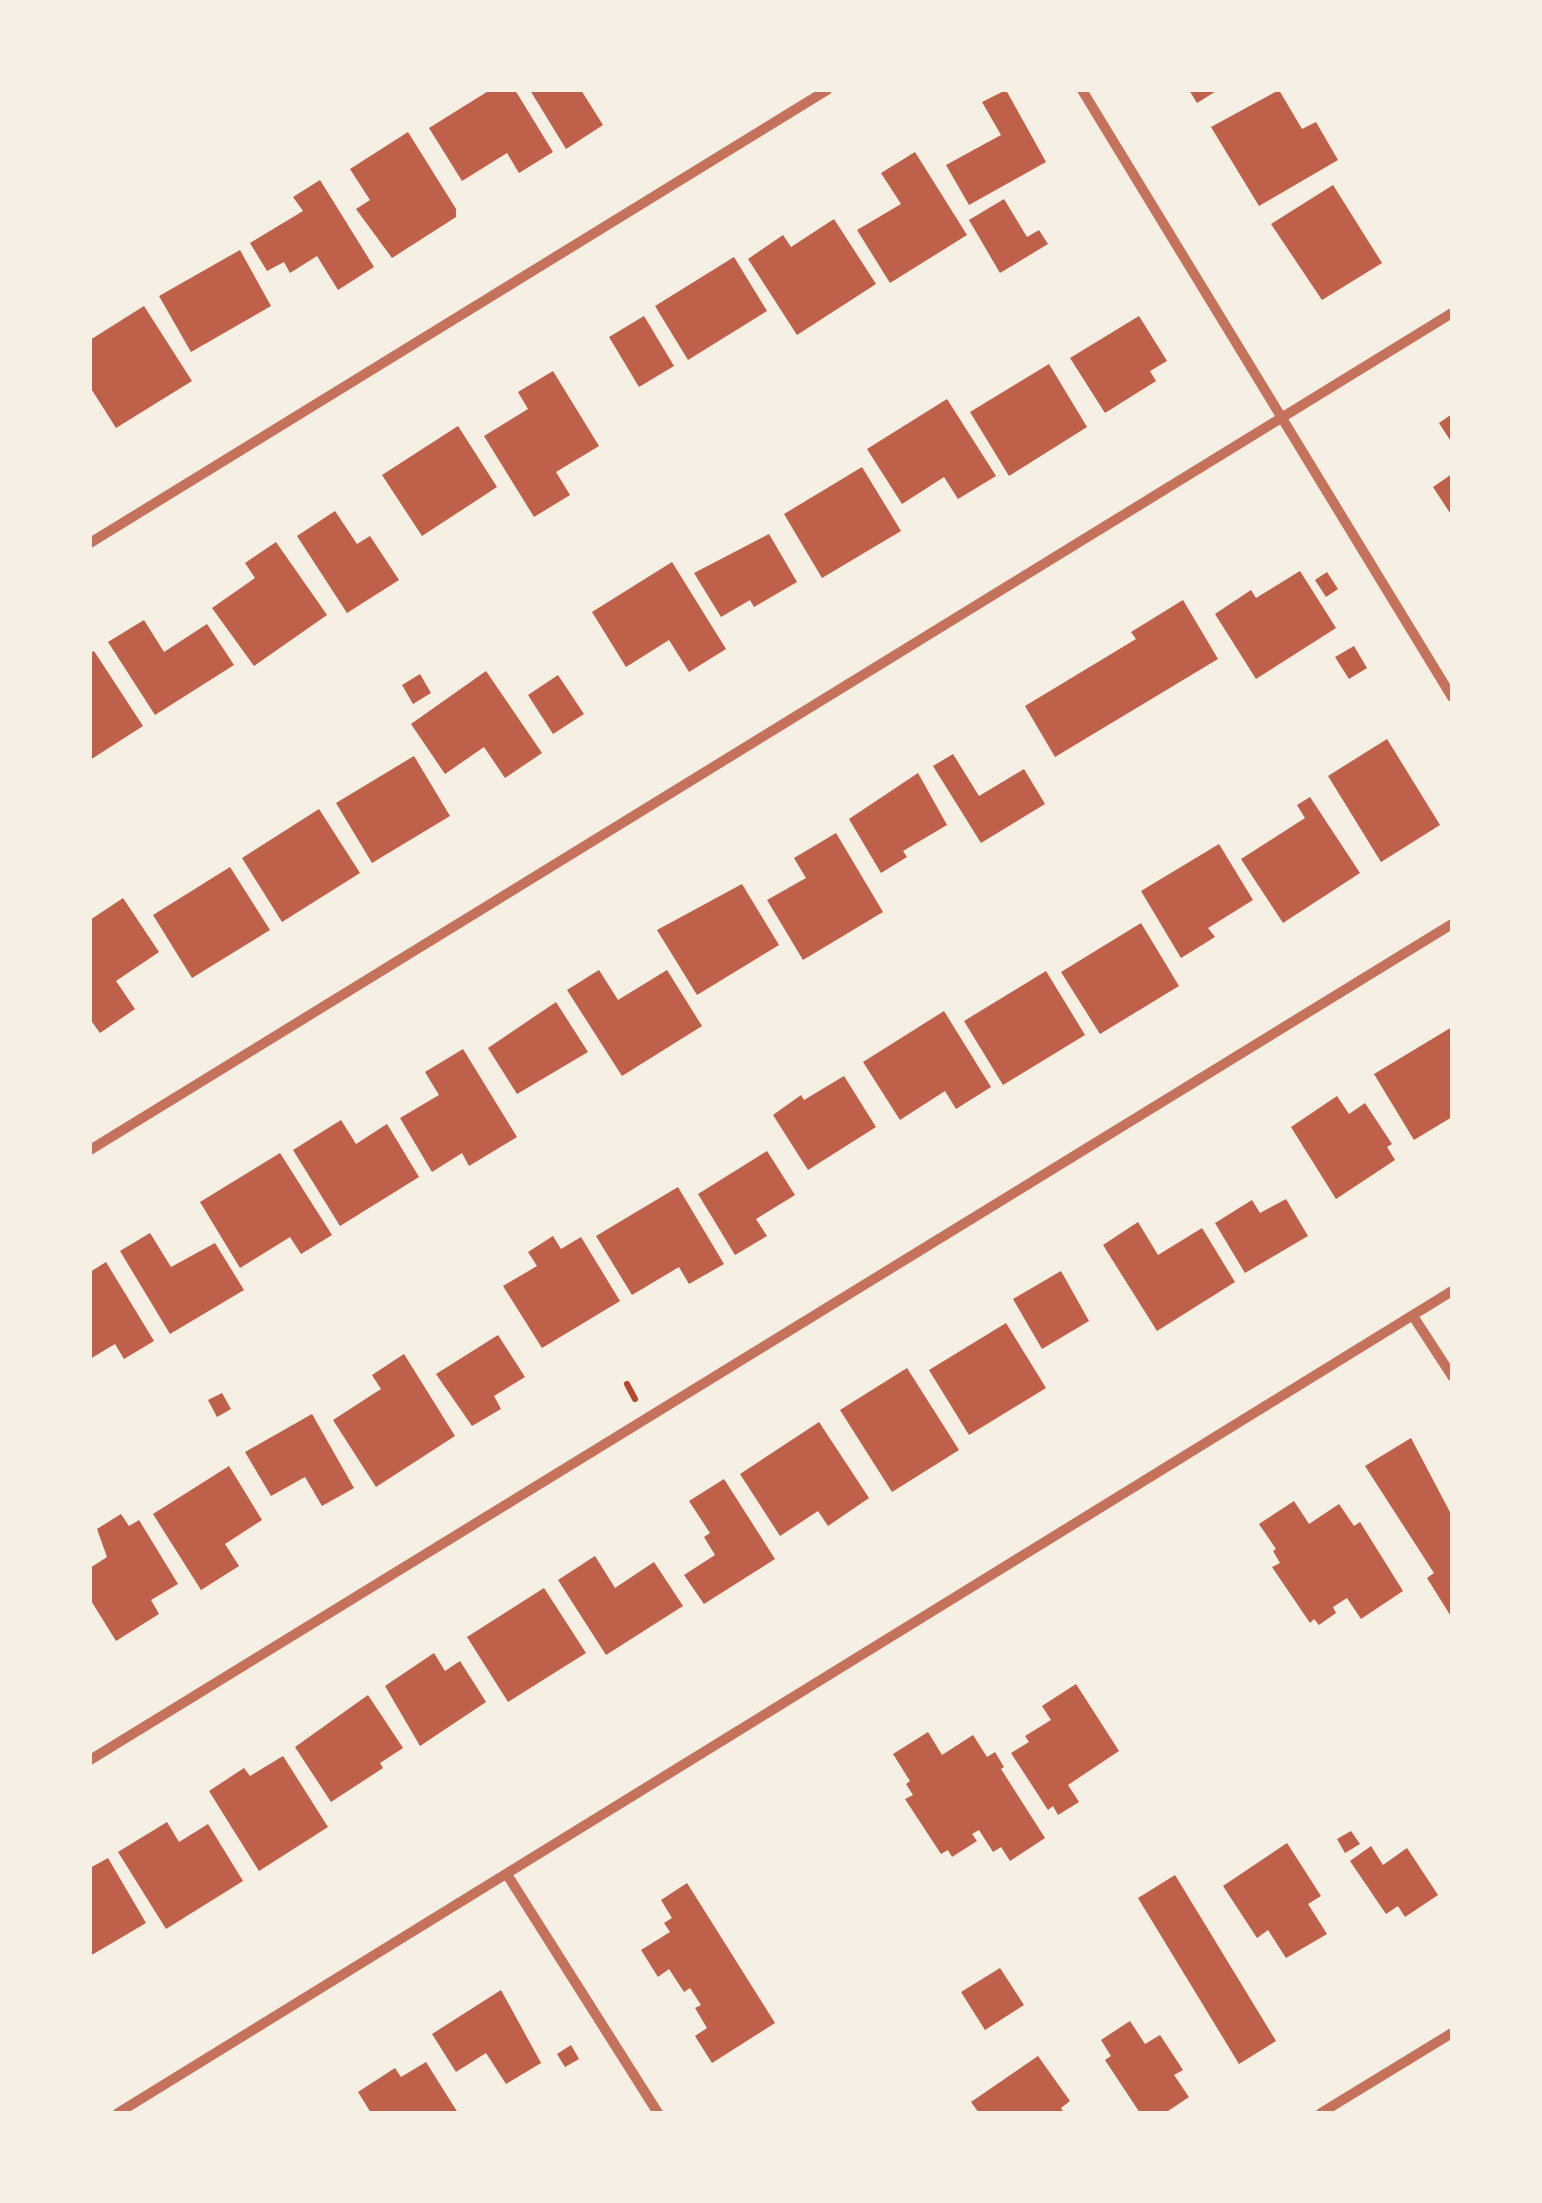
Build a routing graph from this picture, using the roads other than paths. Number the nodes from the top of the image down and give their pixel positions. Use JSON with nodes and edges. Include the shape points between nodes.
{"nodes":[{"id":1,"x":827,"y":90,"type":"edge"},
{"id":2,"x":1082,"y":90,"type":"edge"},
{"id":3,"x":1452,"y":313,"type":"edge"},
{"id":4,"x":1280,"y":416,"type":"junction"},
{"id":5,"x":90,"y":543,"type":"edge"},
{"id":6,"x":1452,"y":697,"type":"edge"},
{"id":7,"x":1452,"y":924,"type":"edge"},
{"id":8,"x":90,"y":1150,"type":"edge"},
{"id":9,"x":1452,"y":1291,"type":"edge"},
{"id":10,"x":1413,"y":1316,"type":"junction"},
{"id":11,"x":1452,"y":1376,"type":"edge"},
{"id":12,"x":90,"y":1760,"type":"edge"},
{"id":13,"x":508,"y":1876,"type":"junction"},
{"id":14,"x":1452,"y":2033,"type":"edge"},
{"id":15,"x":118,"y":2113,"type":"edge"},
{"id":16,"x":658,"y":2113,"type":"edge"},
{"id":17,"x":1321,"y":2113,"type":"edge"}],
"edges":[{"from":1,"to":5,"type":"street"},
{"from":2,"to":4,"type":"street"},
{"from":3,"to":4,"type":"street"},
{"from":4,"to":6,"type":"street"},
{"from":4,"to":8,"type":"street"},
{"from":7,"to":12,"type":"street"},
{"from":9,"to":10,"type":"street"},
{"from":10,"to":11,"type":"street"},
{"from":10,"to":13,"type":"street"},
{"from":13,"to":15,"type":"street"},
{"from":13,"to":16,"type":"street"},
{"from":14,"to":17,"type":"street"}]}
